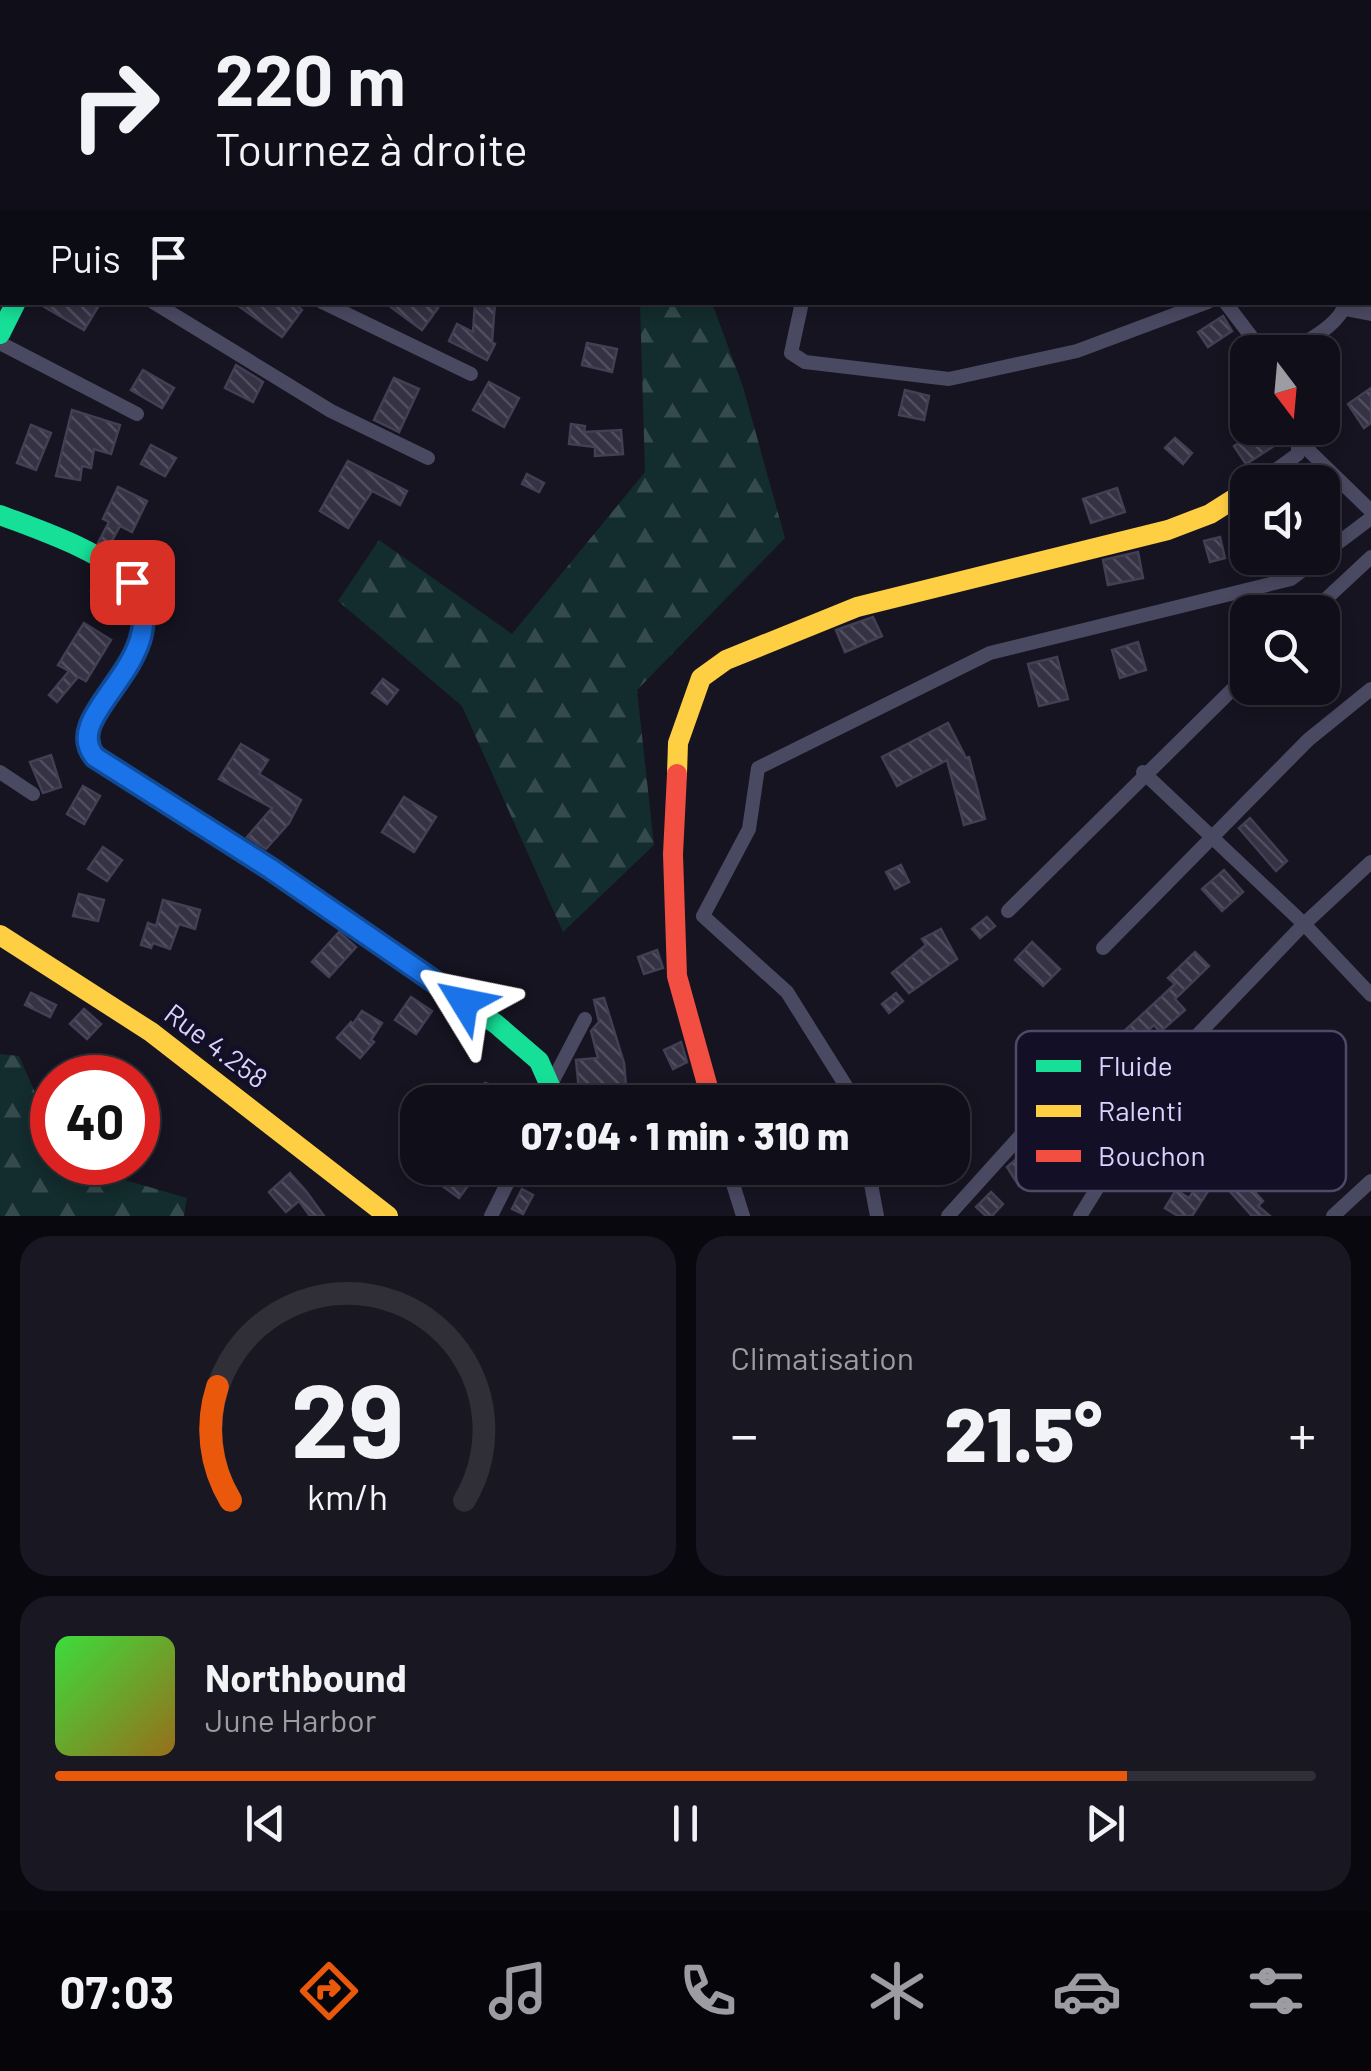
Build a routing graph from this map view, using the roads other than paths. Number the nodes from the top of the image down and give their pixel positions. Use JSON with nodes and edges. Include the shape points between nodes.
{"nodes":[{"id":1,"x":14,"y":305,"type":"edge"},
{"id":2,"x":158,"y":305,"type":"edge"},
{"id":3,"x":328,"y":305,"type":"edge"},
{"id":4,"x":801,"y":305,"type":"edge"},
{"id":5,"x":1200,"y":305,"type":"edge"},
{"id":6,"x":1227,"y":305,"type":"edge"},
{"id":7,"x":1345,"y":306,"type":"edge"},
{"id":8,"x":1371,"y":314,"type":"edge"},
{"id":9,"x":0,"y":334,"type":"edge"},
{"id":10,"x":1249,"y":335,"type":"edge"},
{"id":11,"x":1314,"y":335,"type":"edge"},
{"id":12,"x":0,"y":344,"type":"edge"},
{"id":13,"x":471,"y":374,"type":"dead end"},
{"id":14,"x":137,"y":414,"type":"dead end"},
{"id":15,"x":1298,"y":445,"type":"edge"},
{"id":16,"x":1308,"y":445,"type":"edge"},
{"id":17,"x":428,"y":458,"type":"dead end"},
{"id":18,"x":1284,"y":465,"type":"edge"},
{"id":19,"x":1230,"y":501,"type":"edge"},
{"id":20,"x":1371,"y":514,"type":"edge"},
{"id":21,"x":0,"y":515,"type":"edge"},
{"id":22,"x":1340,"y":540,"type":"edge"},
{"id":23,"x":1371,"y":557,"type":"edge"},
{"id":24,"x":1296,"y":575,"type":"edge"},
{"id":25,"x":1330,"y":595,"type":"edge"},
{"id":26,"x":1371,"y":688,"type":"edge"},
{"id":27,"x":1230,"y":691,"type":"edge"},
{"id":28,"x":0,"y":772,"type":"edge"},
{"id":29,"x":1144,"y":773,"type":"junction"},
{"id":30,"x":33,"y":794,"type":"dead end"},
{"id":31,"x":1214,"y":837,"type":"junction"},
{"id":32,"x":1371,"y":862,"type":"edge"},
{"id":33,"x":1008,"y":911,"type":"dead end"},
{"id":34,"x":1304,"y":924,"type":"junction"},
{"id":35,"x":0,"y":935,"type":"edge"},
{"id":36,"x":1104,"y":948,"type":"dead end"},
{"id":37,"x":1371,"y":995,"type":"edge"},
{"id":38,"x":585,"y":1019,"type":"dead end"},
{"id":39,"x":1202,"y":1031,"type":"edge"},
{"id":40,"x":546,"y":1085,"type":"edge"},
{"id":41,"x":552,"y":1085,"type":"edge"},
{"id":42,"x":707,"y":1085,"type":"edge"},
{"id":43,"x":845,"y":1085,"type":"edge"},
{"id":44,"x":1016,"y":1141,"type":"edge"},
{"id":45,"x":1371,"y":1181,"type":"edge"},
{"id":46,"x":507,"y":1185,"type":"edge"},
{"id":47,"x":733,"y":1185,"type":"edge"},
{"id":48,"x":871,"y":1185,"type":"edge"},
{"id":49,"x":1095,"y":1191,"type":"edge"},
{"id":50,"x":388,"y":1216,"type":"edge"},
{"id":51,"x":492,"y":1216,"type":"edge"},
{"id":52,"x":743,"y":1216,"type":"edge"},
{"id":53,"x":876,"y":1216,"type":"edge"},
{"id":54,"x":948,"y":1216,"type":"edge"},
{"id":55,"x":1080,"y":1216,"type":"edge"},
{"id":56,"x":1332,"y":1216,"type":"edge"}],
"edges":[{"from":1,"to":9,"type":"main road"},
{"from":2,"to":17,"type":"street","via":[[330,411]]},
{"from":3,"to":13,"type":"street"},
{"from":4,"to":5,"type":"street","via":[[791,353],[805,362],[949,379],[1077,351]]},
{"from":6,"to":10,"type":"street"},
{"from":7,"to":8,"type":"street"},
{"from":7,"to":11,"type":"street"},
{"from":12,"to":14,"type":"street"},
{"from":15,"to":18,"type":"street"},
{"from":16,"to":20,"type":"street"},
{"from":19,"to":42,"type":"main road","via":[[1168,530],[857,607],[726,660],[702,678],[678,743],[672,854],[677,976]]},
{"from":20,"to":22,"type":"street"},
{"from":21,"to":40,"type":"main road","via":[[116,570],[138,592],[141,644],[88,724],[86,741],[95,757],[496,1024],[539,1061]]},
{"from":23,"to":25,"type":"street"},
{"from":24,"to":43,"type":"street","via":[[990,652],[758,768],[749,829],[702,916],[787,992]]},
{"from":26,"to":31,"type":"street","via":[[1308,740]]},
{"from":27,"to":29,"type":"street"},
{"from":28,"to":30,"type":"street"},
{"from":29,"to":31,"type":"street"},
{"from":29,"to":33,"type":"street"},
{"from":31,"to":34,"type":"street"},
{"from":31,"to":36,"type":"street"},
{"from":32,"to":34,"type":"street"},
{"from":34,"to":37,"type":"street"},
{"from":34,"to":39,"type":"street"},
{"from":35,"to":50,"type":"main road","name":"Rue 4.258","via":[[203,1067]]},
{"from":38,"to":41,"type":"street"},
{"from":44,"to":54,"type":"street"},
{"from":45,"to":56,"type":"street"},
{"from":46,"to":51,"type":"street"},
{"from":47,"to":52,"type":"street"},
{"from":48,"to":53,"type":"street"},
{"from":49,"to":55,"type":"street"}]}
